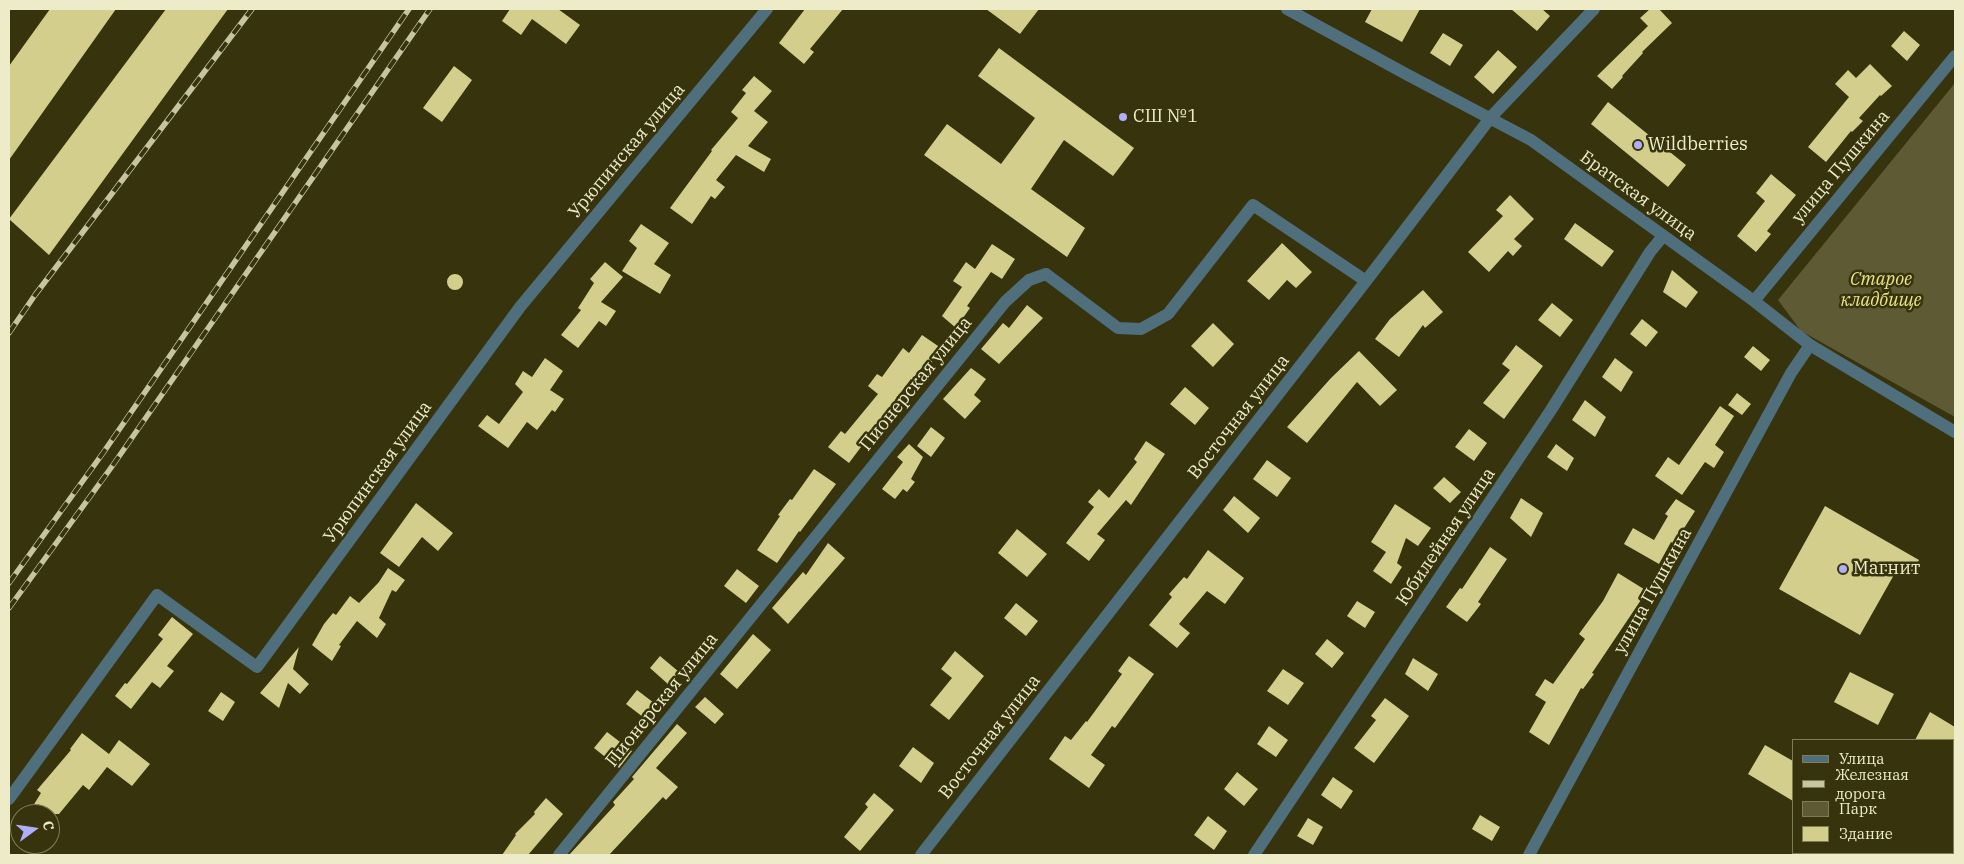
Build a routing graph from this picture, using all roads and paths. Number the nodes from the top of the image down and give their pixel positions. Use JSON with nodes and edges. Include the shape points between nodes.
{"nodes":[{"id":1,"x":767,"y":9,"type":"edge"},
{"id":2,"x":1287,"y":9,"type":"edge"},
{"id":3,"x":1594,"y":9,"type":"edge"},
{"id":4,"x":1955,"y":56,"type":"edge"},
{"id":5,"x":1491,"y":117,"type":"junction"},
{"id":6,"x":1663,"y":236,"type":"junction"},
{"id":7,"x":1366,"y":281,"type":"junction"},
{"id":8,"x":1754,"y":301,"type":"junction"},
{"id":9,"x":1810,"y":345,"type":"junction"},
{"id":10,"x":1955,"y":432,"type":"edge"},
{"id":11,"x":9,"y":799,"type":"edge"},
{"id":12,"x":559,"y":855,"type":"edge"},
{"id":13,"x":920,"y":855,"type":"edge"},
{"id":14,"x":1254,"y":855,"type":"edge"},
{"id":15,"x":1529,"y":855,"type":"edge"}],
"edges":[{"from":1,"to":11,"type":"street","name":"Урюпинская улица","via":[[520,307],[257,667],[157,595]]},
{"from":2,"to":5,"type":"street","name":"Братская улица"},
{"from":3,"to":5,"type":"street","name":"Восточная улица"},
{"from":4,"to":8,"type":"street","name":"улица Пушкина"},
{"from":5,"to":6,"type":"street","name":"Братская улица","via":[[1531,140]]},
{"from":5,"to":7,"type":"street","name":"Восточная улица"},
{"from":6,"to":8,"type":"street","name":"Братская улица"},
{"from":6,"to":14,"type":"street","name":"Юбилейная улица"},
{"from":7,"to":12,"type":"street","name":"Пионерская улица","via":[[1253,205],[1168,314],[1141,329],[1118,328],[1046,274],[1029,280],[1005,302]]},
{"from":7,"to":13,"type":"street","name":"Восточная улица"},
{"from":8,"to":9,"type":"street","name":"Братская улица"},
{"from":9,"to":10,"type":"street","name":"Братская улица"},
{"from":9,"to":15,"type":"street","name":"улица Пушкина"}]}
